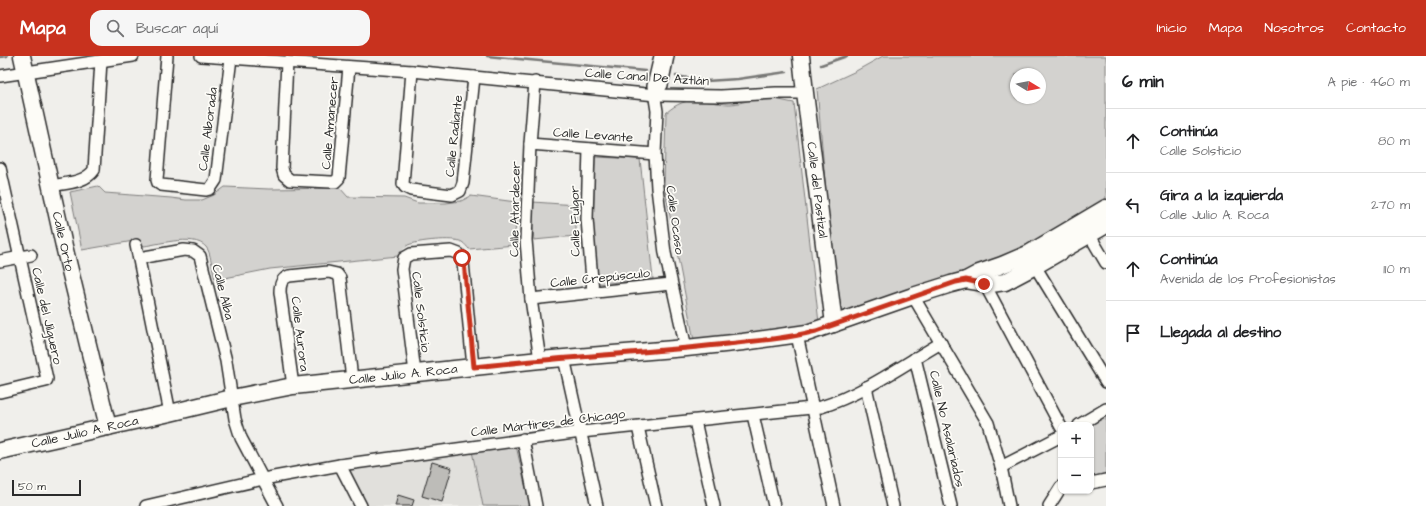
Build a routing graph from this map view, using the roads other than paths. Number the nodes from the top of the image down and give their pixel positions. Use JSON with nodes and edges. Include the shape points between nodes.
{"nodes":[{"id":1,"x":22,"y":56,"type":"edge"},
{"id":2,"x":133,"y":56,"type":"edge"},
{"id":3,"x":167,"y":56,"type":"edge"},
{"id":4,"x":201,"y":56,"type":"edge"},
{"id":5,"x":660,"y":56,"type":"edge"},
{"id":6,"x":668,"y":56,"type":"edge"},
{"id":7,"x":801,"y":56,"type":"edge"},
{"id":8,"x":231,"y":58,"type":"junction"},
{"id":9,"x":101,"y":60,"type":"junction"},
{"id":10,"x":287,"y":62,"type":"junction"},
{"id":11,"x":349,"y":67,"type":"junction"},
{"id":12,"x":412,"y":71,"type":"junction"},
{"id":13,"x":26,"y":72,"type":"junction"},
{"id":14,"x":0,"y":76,"type":"edge"},
{"id":15,"x":474,"y":77,"type":"junction"},
{"id":16,"x":536,"y":82,"type":"junction"},
{"id":17,"x":805,"y":93,"type":"junction"},
{"id":18,"x":656,"y":95,"type":"junction"},
{"id":19,"x":530,"y":144,"type":"junction"},
{"id":20,"x":589,"y":149,"type":"junction"},
{"id":21,"x":655,"y":154,"type":"junction"},
{"id":22,"x":0,"y":168,"type":"edge"},
{"id":23,"x":51,"y":186,"type":"junction"},
{"id":24,"x":1106,"y":208,"type":"edge"},
{"id":25,"x":1106,"y":224,"type":"edge"},
{"id":26,"x":1086,"y":228,"type":"junction"},
{"id":27,"x":136,"y":245,"type":"dead end"},
{"id":28,"x":31,"y":255,"type":"dead end"},
{"id":29,"x":20,"y":257,"type":"junction"},
{"id":30,"x":139,"y":258,"type":"junction"},
{"id":31,"x":0,"y":261,"type":"edge"},
{"id":32,"x":1106,"y":263,"type":"edge"},
{"id":33,"x":1035,"y":266,"type":"junction"},
{"id":34,"x":976,"y":279,"type":"junction"},
{"id":35,"x":671,"y":284,"type":"junction"},
{"id":36,"x":593,"y":292,"type":"junction"},
{"id":37,"x":913,"y":296,"type":"junction"},
{"id":38,"x":531,"y":300,"type":"junction"},
{"id":39,"x":834,"y":324,"type":"junction"},
{"id":40,"x":796,"y":335,"type":"junction"},
{"id":41,"x":940,"y":343,"type":"junction"},
{"id":42,"x":686,"y":348,"type":"junction"},
{"id":43,"x":564,"y":358,"type":"junction"},
{"id":44,"x":915,"y":358,"type":"junction"},
{"id":45,"x":540,"y":360,"type":"junction"},
{"id":46,"x":474,"y":367,"type":"junction"},
{"id":47,"x":415,"y":373,"type":"junction"},
{"id":48,"x":352,"y":379,"type":"junction"},
{"id":49,"x":1106,"y":382,"type":"edge"},
{"id":50,"x":293,"y":386,"type":"junction"},
{"id":51,"x":866,"y":387,"type":"junction"},
{"id":52,"x":0,"y":392,"type":"edge"},
{"id":53,"x":232,"y":398,"type":"junction"},
{"id":54,"x":812,"y":408,"type":"junction"},
{"id":55,"x":1106,"y":409,"type":"edge"},
{"id":56,"x":170,"y":413,"type":"junction"},
{"id":57,"x":753,"y":415,"type":"junction"},
{"id":58,"x":695,"y":421,"type":"junction"},
{"id":59,"x":1058,"y":422,"type":"edge"},
{"id":60,"x":1084,"y":422,"type":"edge"},
{"id":61,"x":108,"y":427,"type":"junction"},
{"id":62,"x":638,"y":427,"type":"junction"},
{"id":63,"x":581,"y":432,"type":"junction"},
{"id":64,"x":1058,"y":438,"type":"edge"},
{"id":65,"x":522,"y":440,"type":"junction"},
{"id":66,"x":0,"y":451,"type":"edge"},
{"id":67,"x":340,"y":465,"type":"junction"},
{"id":68,"x":1001,"y":467,"type":"junction"},
{"id":69,"x":263,"y":478,"type":"junction"},
{"id":70,"x":1106,"y":480,"type":"edge"},
{"id":71,"x":1094,"y":482,"type":"edge"},
{"id":72,"x":1058,"y":493,"type":"edge"},
{"id":73,"x":146,"y":506,"type":"edge"},
{"id":74,"x":277,"y":506,"type":"edge"},
{"id":75,"x":361,"y":506,"type":"edge"},
{"id":76,"x":536,"y":506,"type":"edge"},
{"id":77,"x":597,"y":506,"type":"edge"},
{"id":78,"x":656,"y":506,"type":"edge"},
{"id":79,"x":714,"y":506,"type":"edge"},
{"id":80,"x":774,"y":506,"type":"edge"},
{"id":81,"x":834,"y":506,"type":"edge"},
{"id":82,"x":893,"y":506,"type":"edge"},
{"id":83,"x":951,"y":506,"type":"edge"},
{"id":84,"x":1009,"y":506,"type":"edge"},
{"id":85,"x":1049,"y":506,"type":"edge"}],
"edges":[{"from":1,"to":13,"type":"street","name":"Calle Orto"},
{"from":2,"to":9,"type":"street"},
{"from":3,"to":8,"type":"street","name":"Calle Alborada","via":[[157,180],[165,186],[206,190],[210,189],[216,180]]},
{"from":4,"to":8,"type":"street","name":"Calle Canal De Aztlán"},
{"from":5,"to":18,"type":"street","name":"Calle Ocaso","via":[[653,86]]},
{"from":6,"to":18,"type":"street","name":"Calle Ocaso","via":[[662,85]]},
{"from":7,"to":17,"type":"street","name":"Calle del Pastizal"},
{"from":8,"to":10,"type":"street","name":"Calle Canal De Aztlán"},
{"from":9,"to":13,"type":"street"},
{"from":9,"to":23,"type":"street","via":[[94,170],[83,179]]},
{"from":10,"to":11,"type":"street","name":"Calle Canal De Aztlán"},
{"from":10,"to":11,"type":"street","name":"Calle Amanecer","via":[[282,168],[284,175],[290,180],[335,182],[339,178]]},
{"from":11,"to":12,"type":"street","name":"Calle Canal De Aztlán"},
{"from":12,"to":15,"type":"street","name":"Calle Canal De Aztlán"},
{"from":12,"to":15,"type":"street","name":"Calle Radiante","via":[[403,184],[411,190],[452,195],[460,191],[463,183]]},
{"from":13,"to":14,"type":"street"},
{"from":13,"to":23,"type":"street","name":"Calle Orto"},
{"from":15,"to":16,"type":"street","name":"Calle Canal De Aztlán"},
{"from":16,"to":18,"type":"street","name":"Calle Canal De Aztlán"},
{"from":16,"to":19,"type":"street","name":"Calle Atardecer"},
{"from":17,"to":18,"type":"street","name":"Calle Canal De Aztlán"},
{"from":17,"to":39,"type":"street","name":"Calle del Pastizal"},
{"from":18,"to":21,"type":"street","name":"Calle Ocaso","via":[[658,110]]},
{"from":19,"to":20,"type":"street","name":"Calle Levante"},
{"from":19,"to":38,"type":"street","name":"Calle Atardecer","via":[[526,240]]},
{"from":20,"to":21,"type":"street","name":"Calle Levante"},
{"from":20,"to":36,"type":"street","name":"Calle Fulgor","via":[[587,228]]},
{"from":21,"to":35,"type":"street","name":"Calle Ocaso","via":[[659,215]]},
{"from":22,"to":29,"type":"street"},
{"from":23,"to":61,"type":"street","name":"Calle Orto"},
{"from":24,"to":26,"type":"street"},
{"from":25,"to":26,"type":"street"},
{"from":26,"to":32,"type":"street"},
{"from":26,"to":33,"type":"street"},
{"from":26,"to":34,"type":"street"},
{"from":27,"to":30,"type":"street"},
{"from":28,"to":29,"type":"street"},
{"from":29,"to":31,"type":"street"},
{"from":29,"to":52,"type":"street","name":"Calle del Jilguero","via":[[47,379]]},
{"from":30,"to":53,"type":"street","name":"Calle Alba","via":[[184,250],[193,251],[200,256],[226,361]]},
{"from":30,"to":56,"type":"street"},
{"from":33,"to":34,"type":"street","via":[[998,284]]},
{"from":33,"to":49,"type":"street"},
{"from":34,"to":37,"type":"street","name":"Calle Julio A. Roca"},
{"from":34,"to":59,"type":"street"},
{"from":35,"to":36,"type":"street","name":"Calle Crepúsculo"},
{"from":35,"to":42,"type":"street","name":"Calle Ocaso"},
{"from":36,"to":38,"type":"street","name":"Calle Crepúsculo"},
{"from":37,"to":39,"type":"street","name":"Calle Julio A. Roca"},
{"from":37,"to":41,"type":"street"},
{"from":38,"to":45,"type":"street","name":"Calle Atardecer"},
{"from":39,"to":40,"type":"street","name":"Calle Julio A. Roca"},
{"from":40,"to":42,"type":"street","name":"Calle Julio A. Roca"},
{"from":40,"to":54,"type":"street"},
{"from":41,"to":44,"type":"street","name":"Calle Mártires de Chicago"},
{"from":41,"to":68,"type":"street","via":[[988,423]]},
{"from":42,"to":43,"type":"street","name":"Calle Julio A. Roca"},
{"from":43,"to":45,"type":"street","name":"Calle Julio A. Roca"},
{"from":43,"to":63,"type":"street"},
{"from":44,"to":51,"type":"street","name":"Calle Mártires de Chicago"},
{"from":44,"to":83,"type":"street","name":"Calle No Asalariados"},
{"from":45,"to":46,"type":"street","name":"Calle Julio A. Roca"},
{"from":46,"to":47,"type":"street","name":"Calle Julio A. Roca"},
{"from":46,"to":47,"type":"street","name":"Calle Solsticio","via":[[462,258],[459,254],[450,252],[411,254],[404,258],[402,269]]},
{"from":47,"to":48,"type":"street","name":"Calle Julio A. Roca"},
{"from":48,"to":50,"type":"street","name":"Calle Julio A. Roca"},
{"from":48,"to":50,"type":"street","name":"Calle Aurora","via":[[340,278],[337,274],[328,272],[289,276],[281,282],[280,292]]},
{"from":50,"to":53,"type":"street","name":"Calle Julio A. Roca"},
{"from":51,"to":54,"type":"street","name":"Calle Mártires de Chicago","via":[[830,404]]},
{"from":51,"to":82,"type":"street"},
{"from":53,"to":56,"type":"street","name":"Calle Julio A. Roca"},
{"from":53,"to":69,"type":"street","via":[[241,438]]},
{"from":54,"to":57,"type":"street","name":"Calle Mártires de Chicago"},
{"from":54,"to":81,"type":"street"},
{"from":55,"to":60,"type":"street"},
{"from":56,"to":61,"type":"street","name":"Calle Julio A. Roca"},
{"from":57,"to":58,"type":"street","name":"Calle Mártires de Chicago"},
{"from":57,"to":80,"type":"street"},
{"from":58,"to":62,"type":"street","name":"Calle Mártires de Chicago"},
{"from":58,"to":79,"type":"street"},
{"from":61,"to":66,"type":"street","name":"Calle Julio A. Roca"},
{"from":62,"to":63,"type":"street","name":"Calle Mártires de Chicago"},
{"from":62,"to":78,"type":"street"},
{"from":63,"to":65,"type":"street","name":"Calle Mártires de Chicago"},
{"from":63,"to":77,"type":"street"},
{"from":64,"to":68,"type":"street"},
{"from":65,"to":67,"type":"street","name":"Calle Mártires de Chicago"},
{"from":65,"to":76,"type":"street"},
{"from":67,"to":69,"type":"street","name":"Calle Mártires de Chicago"},
{"from":67,"to":75,"type":"street"},
{"from":68,"to":84,"type":"street"},
{"from":69,"to":73,"type":"street","name":"Calle Mártires de Chicago"},
{"from":69,"to":74,"type":"street"},
{"from":70,"to":71,"type":"street"},
{"from":72,"to":85,"type":"street"}]}
